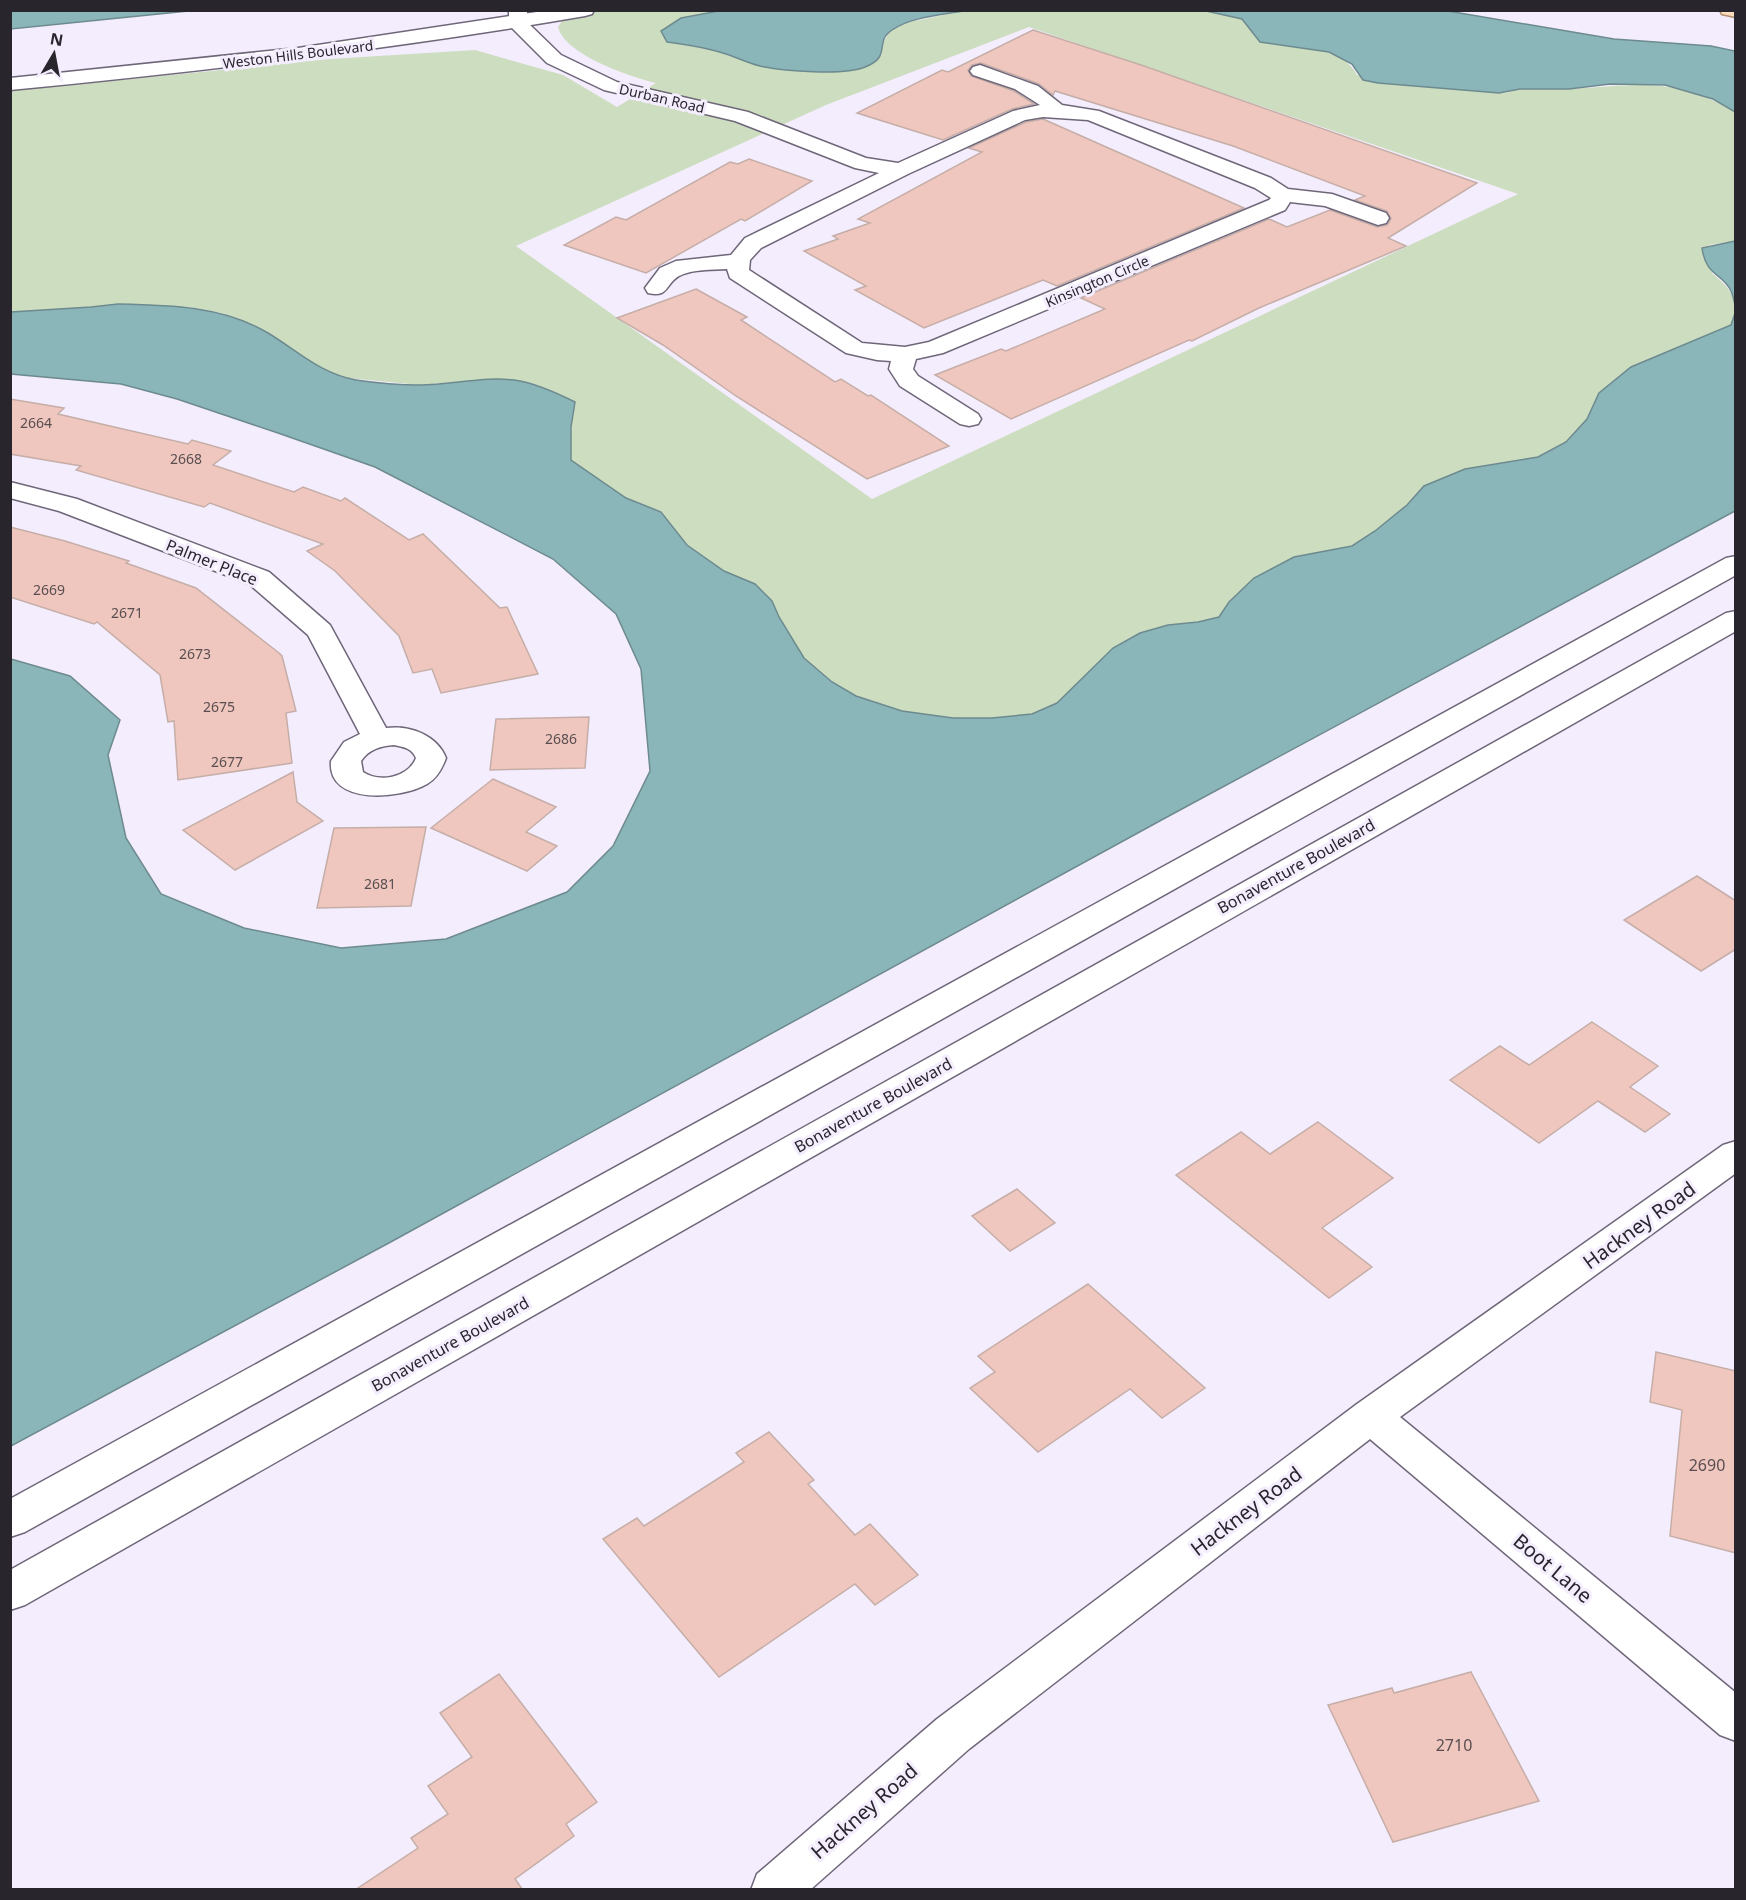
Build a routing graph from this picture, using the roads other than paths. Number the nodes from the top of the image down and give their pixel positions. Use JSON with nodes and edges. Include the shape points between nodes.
{"nodes":[{"id":1,"x":481,"y":10,"type":"edge"},
{"id":2,"x":585,"y":10,"type":"edge"},
{"id":3,"x":1729,"y":10,"type":"edge"},
{"id":4,"x":1736,"y":11,"type":"edge"},
{"id":5,"x":527,"y":15,"type":"edge"},
{"id":6,"x":22,"y":64,"type":"dead end"},
{"id":7,"x":980,"y":70,"type":"dead end"},
{"id":8,"x":10,"y":84,"type":"edge"},
{"id":9,"x":1056,"y":111,"type":"junction"},
{"id":10,"x":854,"y":143,"type":"junction"},
{"id":11,"x":833,"y":152,"type":"junction"},
{"id":12,"x":901,"y":170,"type":"junction"},
{"id":13,"x":1283,"y":196,"type":"junction"},
{"id":14,"x":1378,"y":218,"type":"dead end"},
{"id":15,"x":739,"y":261,"type":"junction"},
{"id":16,"x":656,"y":288,"type":"dead end"},
{"id":17,"x":905,"y":354,"type":"junction"},
{"id":18,"x":969,"y":419,"type":"dead end"},
{"id":19,"x":10,"y":490,"type":"edge"},
{"id":20,"x":1736,"y":564,"type":"edge"},
{"id":21,"x":1736,"y":619,"type":"edge"},
{"id":22,"x":377,"y":738,"type":"dead end"},
{"id":23,"x":1736,"y":1154,"type":"edge"},
{"id":24,"x":1371,"y":1416,"type":"junction"},
{"id":25,"x":10,"y":1520,"type":"edge"},
{"id":26,"x":10,"y":1592,"type":"edge"},
{"id":27,"x":1736,"y":1721,"type":"edge"},
{"id":28,"x":774,"y":1890,"type":"edge"}],
"edges":[{"from":1,"to":6,"type":"street","name":"Weston Hills Boulevard","via":[[219,46]]},
{"from":2,"to":5,"type":"street","name":"Weston Hills Boulevard"},
{"from":3,"to":4,"type":"main road"},
{"from":5,"to":8,"type":"street","name":"Weston Hills Boulevard","via":[[362,47]]},
{"from":5,"to":10,"type":"street","name":"Durban Road","via":[[566,39],[580,53],[632,77],[760,106]]},
{"from":5,"to":11,"type":"street","name":"Durban Road","via":[[554,59],[611,86],[741,116]]},
{"from":7,"to":9,"type":"street","via":[[1046,97]]},
{"from":9,"to":12,"type":"street","via":[[1020,116]]},
{"from":9,"to":13,"type":"street","via":[[1092,115],[1263,183]]},
{"from":10,"to":11,"type":"street"},
{"from":10,"to":12,"type":"street","name":"Durban Road","via":[[886,155]]},
{"from":11,"to":12,"type":"street","name":"Durban Road","via":[[862,164]]},
{"from":12,"to":15,"type":"street","via":[[753,243]]},
{"from":13,"to":14,"type":"street","via":[[1334,199]]},
{"from":13,"to":17,"type":"street","name":"Kinsington Circle","via":[[1277,205],[946,343]]},
{"from":15,"to":16,"type":"street","via":[[684,266],[668,273]]},
{"from":15,"to":17,"type":"street","name":"Kinsington Circle","via":[[738,273],[854,348]]},
{"from":17,"to":18,"type":"street","via":[[901,369],[909,381]]},
{"from":19,"to":22,"type":"street","name":"Palmer Place","via":[[68,505],[259,578],[320,631]]},
{"from":20,"to":25,"type":"street"},
{"from":21,"to":26,"type":"street","name":"Bonaventure Boulevard"},
{"from":23,"to":24,"type":"street","name":"Hackney Road"},
{"from":24,"to":27,"type":"street","name":"Boot Lane"},
{"from":24,"to":28,"type":"street","name":"Hackney Road","via":[[953,1734]]}]}
